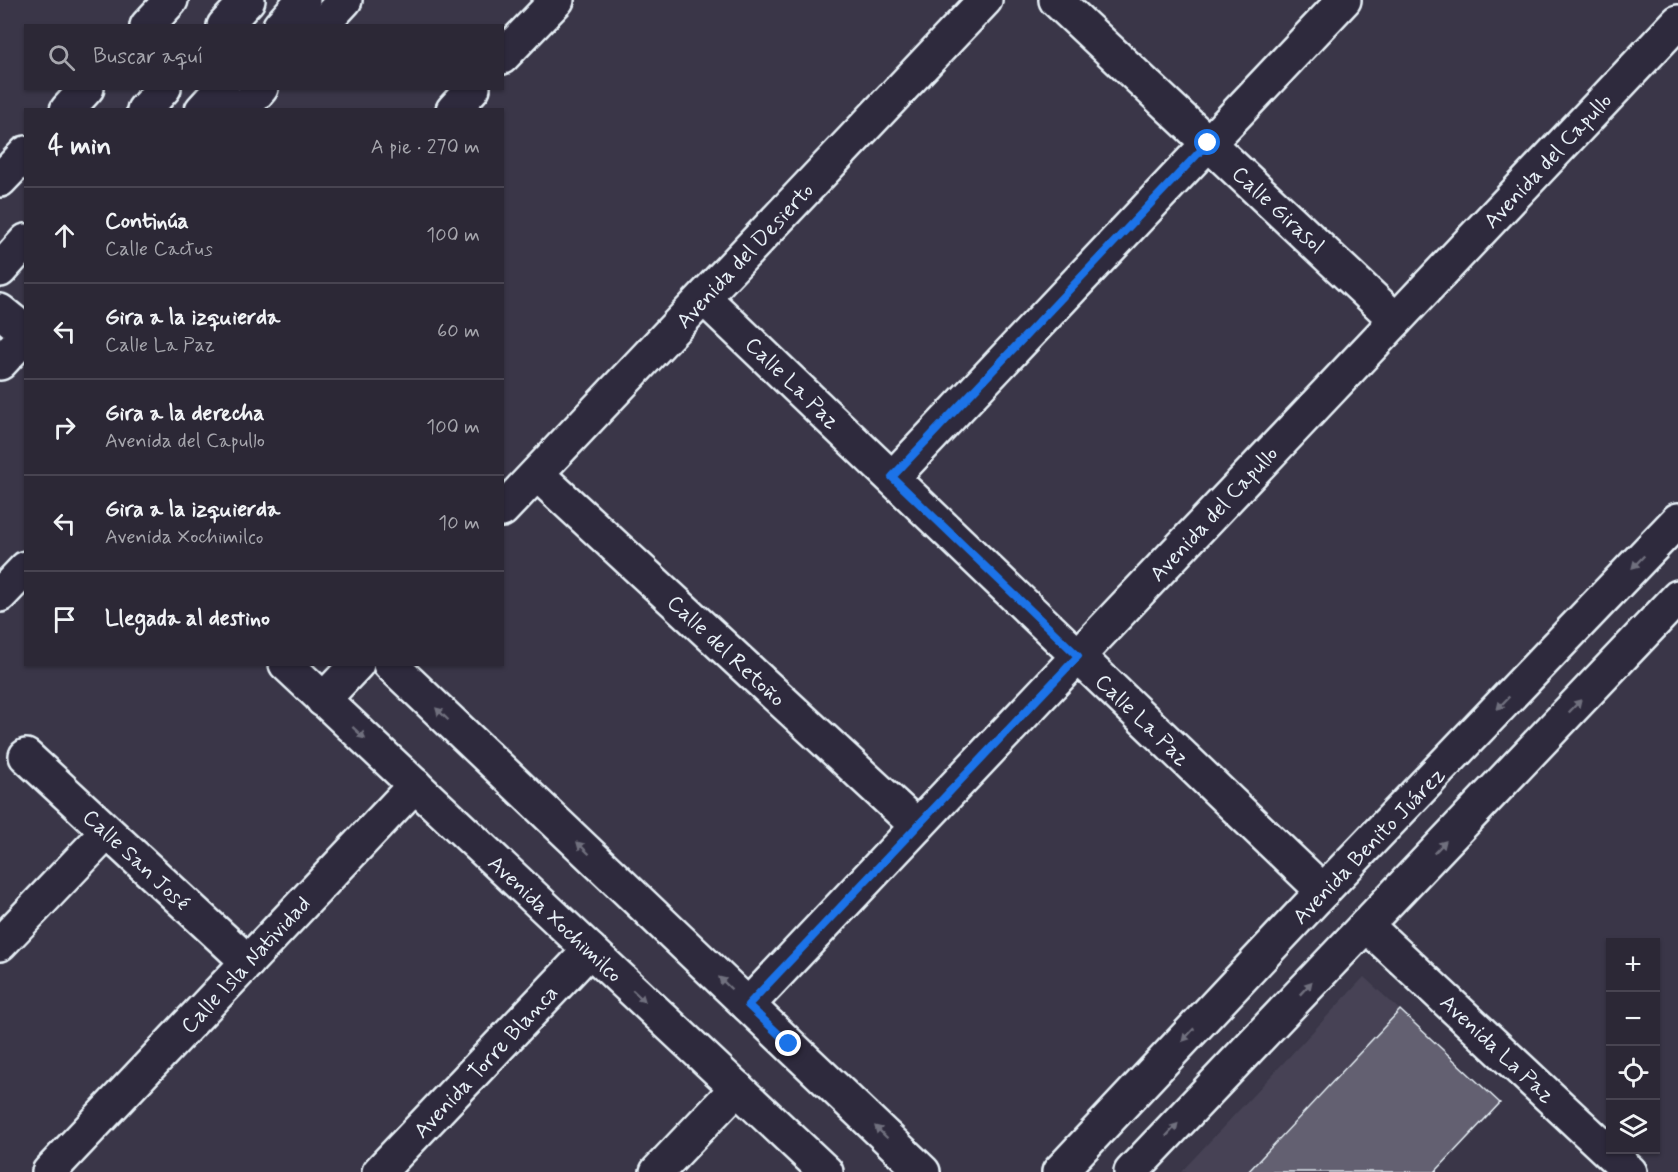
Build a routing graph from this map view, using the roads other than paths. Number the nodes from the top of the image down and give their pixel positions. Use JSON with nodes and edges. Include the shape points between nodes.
{"nodes":[{"id":1,"x":171,"y":0,"type":"edge"},
{"id":2,"x":248,"y":0,"type":"edge"},
{"id":3,"x":303,"y":0,"type":"edge"},
{"id":4,"x":345,"y":0,"type":"edge"},
{"id":5,"x":985,"y":0,"type":"edge"},
{"id":6,"x":1056,"y":0,"type":"edge"},
{"id":7,"x":1344,"y":0,"type":"edge"},
{"id":8,"x":546,"y":4,"type":"edge"},
{"id":9,"x":1678,"y":22,"type":"edge"},
{"id":10,"x":149,"y":24,"type":"edge"},
{"id":11,"x":226,"y":24,"type":"edge"},
{"id":12,"x":282,"y":24,"type":"edge"},
{"id":13,"x":323,"y":24,"type":"edge"},
{"id":14,"x":504,"y":55,"type":"edge"},
{"id":15,"x":85,"y":90,"type":"edge"},
{"id":16,"x":162,"y":90,"type":"edge"},
{"id":17,"x":220,"y":90,"type":"edge"},
{"id":18,"x":259,"y":90,"type":"edge"},
{"id":19,"x":471,"y":90,"type":"edge"},
{"id":20,"x":69,"y":108,"type":"edge"},
{"id":21,"x":146,"y":108,"type":"edge"},
{"id":22,"x":204,"y":108,"type":"edge"},
{"id":23,"x":244,"y":108,"type":"edge"},
{"id":24,"x":455,"y":108,"type":"edge"},
{"id":25,"x":1208,"y":143,"type":"junction"},
{"id":26,"x":24,"y":145,"type":"edge"},
{"id":27,"x":24,"y":155,"type":"edge"},
{"id":28,"x":0,"y":157,"type":"edge"},
{"id":29,"x":0,"y":180,"type":"edge"},
{"id":30,"x":24,"y":243,"type":"edge"},
{"id":31,"x":0,"y":270,"type":"edge"},
{"id":32,"x":704,"y":298,"type":"junction"},
{"id":33,"x":0,"y":311,"type":"edge"},
{"id":34,"x":1396,"y":320,"type":"junction"},
{"id":35,"x":24,"y":332,"type":"edge"},
{"id":36,"x":24,"y":336,"type":"edge"},
{"id":37,"x":0,"y":363,"type":"edge"},
{"id":38,"x":537,"y":474,"type":"junction"},
{"id":39,"x":892,"y":477,"type":"junction"},
{"id":40,"x":504,"y":508,"type":"edge"},
{"id":41,"x":1678,"y":520,"type":"edge"},
{"id":42,"x":24,"y":570,"type":"edge"},
{"id":43,"x":0,"y":595,"type":"edge"},
{"id":44,"x":1678,"y":597,"type":"edge"},
{"id":45,"x":1078,"y":656,"type":"junction"},
{"id":46,"x":288,"y":666,"type":"edge"},
{"id":47,"x":355,"y":666,"type":"edge"},
{"id":48,"x":392,"y":666,"type":"edge"},
{"id":49,"x":323,"y":700,"type":"junction"},
{"id":50,"x":26,"y":756,"type":"dead end"},
{"id":51,"x":415,"y":785,"type":"junction"},
{"id":52,"x":917,"y":826,"type":"junction"},
{"id":53,"x":107,"y":832,"type":"junction"},
{"id":54,"x":1323,"y":891,"type":"junction"},
{"id":55,"x":1366,"y":925,"type":"junction"},
{"id":56,"x":0,"y":944,"type":"edge"},
{"id":57,"x":590,"y":950,"type":"junction"},
{"id":58,"x":248,"y":962,"type":"junction"},
{"id":59,"x":748,"y":1005,"type":"junction"},
{"id":60,"x":737,"y":1088,"type":"junction"},
{"id":61,"x":49,"y":1172,"type":"edge"},
{"id":62,"x":379,"y":1172,"type":"edge"},
{"id":63,"x":657,"y":1172,"type":"edge"},
{"id":64,"x":826,"y":1172,"type":"edge"},
{"id":65,"x":923,"y":1172,"type":"edge"},
{"id":66,"x":1059,"y":1172,"type":"edge"},
{"id":67,"x":1131,"y":1172,"type":"edge"},
{"id":68,"x":1630,"y":1172,"type":"edge"}],
"edges":[{"from":1,"to":10,"type":"street"},
{"from":2,"to":11,"type":"street"},
{"from":3,"to":12,"type":"street"},
{"from":4,"to":13,"type":"street"},
{"from":5,"to":32,"type":"street","name":"Avenida del Desierto"},
{"from":6,"to":25,"type":"street","name":"Calle Girasol"},
{"from":7,"to":25,"type":"street"},
{"from":8,"to":14,"type":"street"},
{"from":9,"to":34,"type":"street","name":"Avenida del Capullo"},
{"from":15,"to":20,"type":"street"},
{"from":16,"to":21,"type":"street"},
{"from":17,"to":22,"type":"street"},
{"from":18,"to":23,"type":"street"},
{"from":19,"to":24,"type":"street"},
{"from":25,"to":34,"type":"street","name":"Calle Girasol"},
{"from":25,"to":39,"type":"street"},
{"from":26,"to":28,"type":"street"},
{"from":27,"to":29,"type":"street"},
{"from":30,"to":31,"type":"street"},
{"from":32,"to":38,"type":"street","name":"Avenida del Desierto"},
{"from":32,"to":39,"type":"street","name":"Calle La Paz"},
{"from":33,"to":35,"type":"street"},
{"from":34,"to":45,"type":"street","name":"Avenida del Capullo"},
{"from":36,"to":37,"type":"street"},
{"from":38,"to":40,"type":"street","name":"Avenida del Desierto"},
{"from":38,"to":52,"type":"street","name":"Calle del Retoño"},
{"from":39,"to":45,"type":"street","name":"Calle La Paz"},
{"from":41,"to":54,"type":"street","name":"Avenida Benito Juárez","one_way":true},
{"from":42,"to":43,"type":"street"},
{"from":55,"to":44,"type":"street","one_way":true},
{"from":45,"to":52,"type":"street","name":"Avenida del Capullo"},
{"from":45,"to":54,"type":"street","name":"Calle La Paz"},
{"from":46,"to":49,"type":"street","name":"Avenida Xochimilco"},
{"from":47,"to":49,"type":"street"},
{"from":59,"to":48,"type":"street","one_way":true},
{"from":49,"to":51,"type":"street","name":"Avenida Xochimilco","one_way":true},
{"from":50,"to":53,"type":"street","name":"Calle San José"},
{"from":51,"to":57,"type":"street","name":"Avenida Xochimilco"},
{"from":51,"to":58,"type":"street","name":"Calle Isla Natividad"},
{"from":52,"to":59,"type":"street","name":"Avenida del Capullo"},
{"from":53,"to":56,"type":"street"},
{"from":53,"to":58,"type":"street","name":"Calle San José"},
{"from":54,"to":66,"type":"street","name":"Avenida Benito Juárez","one_way":true},
{"from":67,"to":55,"type":"street","one_way":true},
{"from":55,"to":68,"type":"street","name":"Avenida La Paz"},
{"from":57,"to":60,"type":"street","name":"Avenida Xochimilco","one_way":true},
{"from":57,"to":62,"type":"street","name":"Avenida Torre Blanca"},
{"from":58,"to":61,"type":"street","name":"Calle Isla Natividad"},
{"from":65,"to":59,"type":"street","one_way":true},
{"from":60,"to":63,"type":"street"},
{"from":60,"to":64,"type":"street","name":"Avenida Xochimilco"}]}
